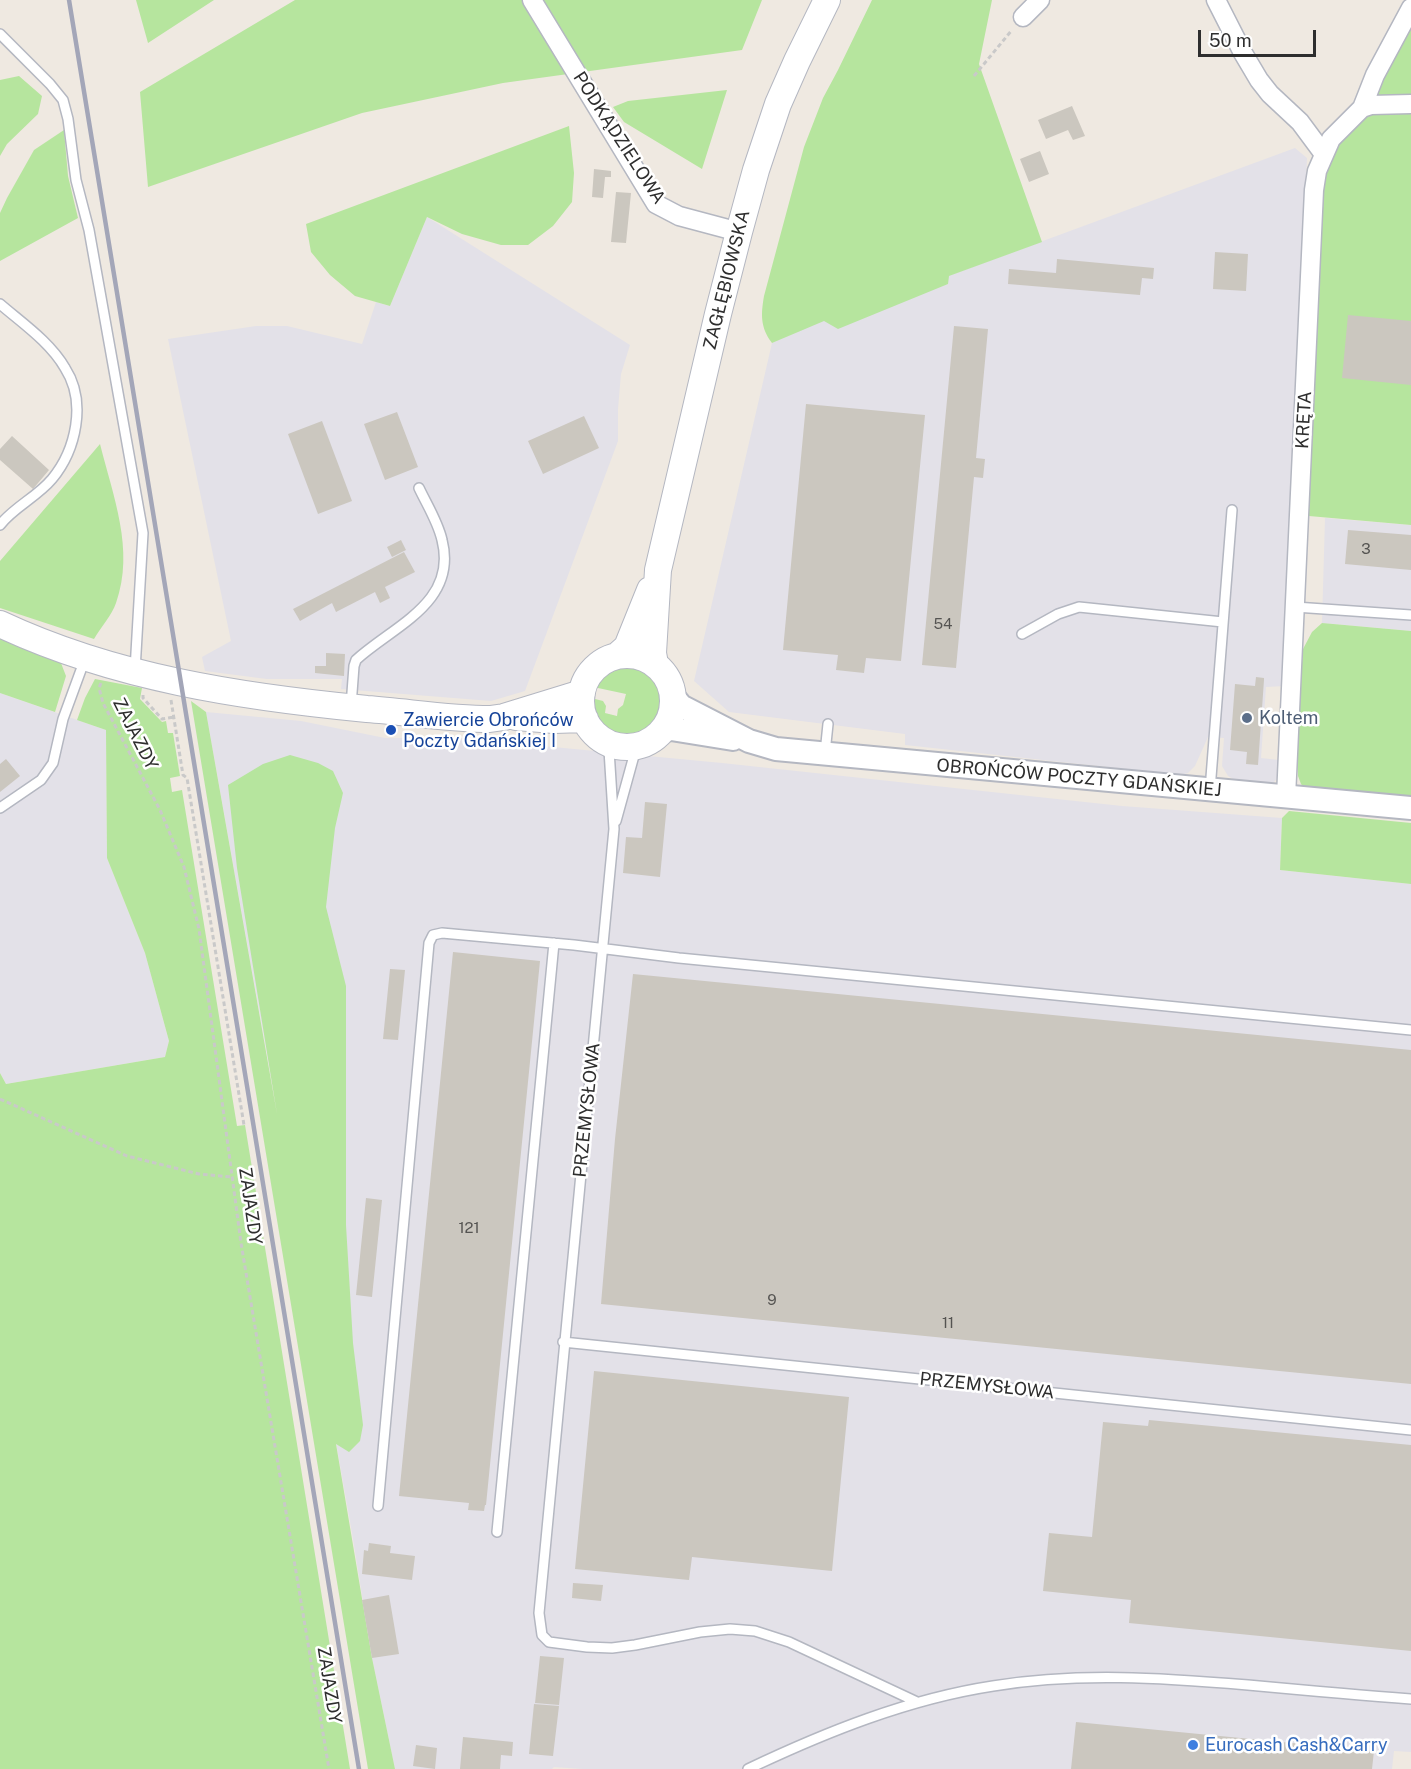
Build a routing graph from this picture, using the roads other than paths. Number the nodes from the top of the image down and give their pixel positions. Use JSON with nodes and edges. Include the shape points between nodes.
{"nodes":[{"id":1,"x":532,"y":0,"type":"edge"},
{"id":2,"x":827,"y":0,"type":"edge"},
{"id":3,"x":1040,"y":0,"type":"edge"},
{"id":4,"x":1216,"y":0,"type":"edge"},
{"id":5,"x":1411,"y":8,"type":"edge"},
{"id":6,"x":1023,"y":17,"type":"road end"},
{"id":7,"x":0,"y":34,"type":"edge"},
{"id":8,"x":1411,"y":104,"type":"edge"},
{"id":9,"x":1362,"y":108,"type":"junction"},
{"id":10,"x":1323,"y":153,"type":"junction"},
{"id":11,"x":739,"y":232,"type":"junction"},
{"id":12,"x":0,"y":304,"type":"edge"},
{"id":13,"x":419,"y":488,"type":"dead end"},
{"id":14,"x":1232,"y":510,"type":"dead end"},
{"id":15,"x":1,"y":522,"type":"edge"},
{"id":16,"x":658,"y":570,"type":"junction"},
{"id":17,"x":1295,"y":607,"type":"junction"},
{"id":18,"x":1411,"y":615,"type":"edge"},
{"id":19,"x":1223,"y":622,"type":"junction"},
{"id":20,"x":0,"y":624,"type":"edge"},
{"id":21,"x":1022,"y":634,"type":"dead end"},
{"id":22,"x":618,"y":656,"type":"junction"},
{"id":23,"x":97,"y":661,"type":"junction"},
{"id":24,"x":655,"y":664,"type":"junction"},
{"id":25,"x":139,"y":682,"type":"junction"},
{"id":26,"x":582,"y":693,"type":"junction"},
{"id":27,"x":672,"y":695,"type":"junction"},
{"id":28,"x":351,"y":707,"type":"junction"},
{"id":29,"x":504,"y":717,"type":"junction"},
{"id":30,"x":585,"y":718,"type":"junction"},
{"id":31,"x":828,"y":724,"type":"dead end"},
{"id":32,"x":651,"y":738,"type":"junction"},
{"id":33,"x":604,"y":740,"type":"junction"},
{"id":34,"x":749,"y":741,"type":"junction"},
{"id":35,"x":825,"y":753,"type":"junction"},
{"id":36,"x":1210,"y":790,"type":"junction"},
{"id":37,"x":1286,"y":798,"type":"junction"},
{"id":38,"x":0,"y":808,"type":"edge"},
{"id":39,"x":1411,"y":808,"type":"edge"},
{"id":40,"x":614,"y":829,"type":"junction"},
{"id":41,"x":554,"y":943,"type":"junction"},
{"id":42,"x":603,"y":950,"type":"junction"},
{"id":43,"x":1411,"y":1030,"type":"edge"},
{"id":44,"x":563,"y":1342,"type":"junction"},
{"id":45,"x":1411,"y":1430,"type":"edge"},
{"id":46,"x":378,"y":1506,"type":"dead end"},
{"id":47,"x":497,"y":1532,"type":"dead end"},
{"id":48,"x":1411,"y":1699,"type":"edge"},
{"id":49,"x":916,"y":1702,"type":"junction"},
{"id":50,"x":748,"y":1769,"type":"edge"}],
"edges":[{"from":1,"to":11,"type":"street","name":"PODKĄDZIELOWA","via":[[656,204],[671,214]]},
{"from":2,"to":11,"type":"main road","name":"ZAGŁĘBIOWSKA","via":[[778,104]]},
{"from":3,"to":6,"type":"street"},
{"from":4,"to":10,"type":"street","via":[[1259,80],[1300,122]]},
{"from":5,"to":9,"type":"street"},
{"from":7,"to":25,"type":"lane","via":[[63,100],[68,119],[76,180],[93,251],[143,533]]},
{"from":8,"to":9,"type":"street"},
{"from":9,"to":10,"type":"street","name":"KRĘTA","via":[[1336,132]]},
{"from":10,"to":17,"type":"street","name":"KRĘTA","via":[[1314,190]]},
{"from":11,"to":16,"type":"main road","name":"ZAGŁĘBIOWSKA"},
{"from":12,"to":15,"type":"lane","via":[[52,350],[66,369],[76,411],[75,435],[67,456],[35,496]]},
{"from":13,"to":28,"type":"lane","via":[[442,538],[444,566],[424,607],[356,660]]},
{"from":14,"to":19,"type":"lane"},
{"from":16,"to":22,"type":"main road","name":"ZAGŁĘBIOWSKA","via":[[627,647]]},
{"from":16,"to":24,"type":"main road","name":"ZAGŁĘBIOWSKA"},
{"from":17,"to":18,"type":"lane"},
{"from":17,"to":37,"type":"street","name":"KRĘTA"},
{"from":19,"to":21,"type":"lane","via":[[1079,608],[1058,614]]},
{"from":19,"to":36,"type":"lane"},
{"from":20,"to":23,"type":"main road"},
{"from":22,"to":24,"type":"main road","via":[[641,657]]},
{"from":22,"to":26,"type":"main road","via":[[591,673]]},
{"from":23,"to":25,"type":"main road"},
{"from":23,"to":38,"type":"lane","via":[[63,719],[53,763],[41,780]]},
{"from":24,"to":27,"type":"main road","via":[[669,682]]},
{"from":25,"to":28,"type":"main road","via":[[181,683]]},
{"from":26,"to":29,"type":"main road"},
{"from":26,"to":30,"type":"main road"},
{"from":27,"to":32,"type":"main road","via":[[671,712]]},
{"from":27,"to":34,"type":"street","name":"OBROŃCÓW POCZTY GDAŃSKIEJ","via":[[681,706]]},
{"from":28,"to":29,"type":"main road","via":[[474,719]]},
{"from":29,"to":30,"type":"main road"},
{"from":30,"to":33,"type":"main road"},
{"from":31,"to":35,"type":"lane"},
{"from":32,"to":33,"type":"main road","via":[[627,746]]},
{"from":32,"to":34,"type":"street","name":"OBROŃCÓW POCZTY GDAŃSKIEJ","via":[[671,729]]},
{"from":32,"to":40,"type":"lane","via":[[635,752]]},
{"from":33,"to":40,"type":"lane","via":[[609,750]]},
{"from":34,"to":35,"type":"street","name":"OBROŃCÓW POCZTY GDAŃSKIEJ","via":[[776,749]]},
{"from":35,"to":36,"type":"street","name":"OBROŃCÓW POCZTY GDAŃSKIEJ"},
{"from":36,"to":37,"type":"street","name":"OBROŃCÓW POCZTY GDAŃSKIEJ"},
{"from":37,"to":39,"type":"street","name":"OBROŃCÓW POCZTY GDAŃSKIEJ"},
{"from":40,"to":42,"type":"lane","name":"PRZEMYSŁOWA"},
{"from":41,"to":42,"type":"lane"},
{"from":41,"to":46,"type":"lane","via":[[442,933],[433,935],[429,943]]},
{"from":41,"to":47,"type":"lane"},
{"from":42,"to":43,"type":"lane"},
{"from":42,"to":44,"type":"lane","name":"PRZEMYSŁOWA"},
{"from":44,"to":45,"type":"lane","name":"PRZEMYSŁOWA"},
{"from":44,"to":49,"type":"lane","name":"PRZEMYSŁOWA","via":[[539,1613],[542,1635],[549,1642],[612,1648],[700,1632],[755,1631],[789,1642]]},
{"from":48,"to":49,"type":"lane","via":[[1120,1677],[994,1685]]},
{"from":49,"to":50,"type":"lane"}]}
